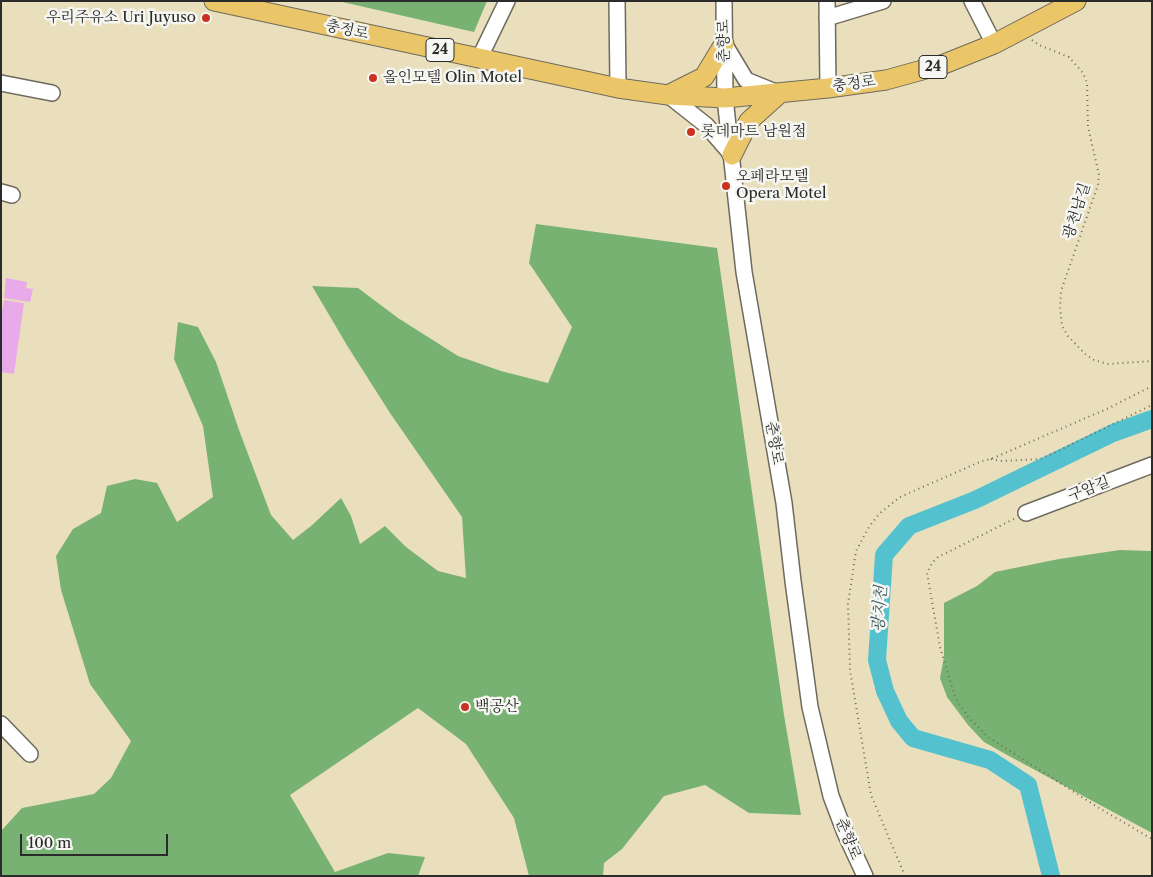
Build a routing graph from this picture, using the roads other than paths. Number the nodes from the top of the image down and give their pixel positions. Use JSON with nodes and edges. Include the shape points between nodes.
{"nodes":[{"id":1,"x":214,"y":1,"type":"edge"},
{"id":2,"x":507,"y":1,"type":"edge"},
{"id":3,"x":617,"y":1,"type":"edge"},
{"id":4,"x":724,"y":1,"type":"edge"},
{"id":5,"x":827,"y":1,"type":"edge"},
{"id":6,"x":883,"y":1,"type":"edge"},
{"id":7,"x":972,"y":1,"type":"edge"},
{"id":8,"x":1076,"y":1,"type":"edge"},
{"id":9,"x":826,"y":18,"type":"junction"},
{"id":10,"x":724,"y":44,"type":"junction"},
{"id":11,"x":994,"y":44,"type":"junction"},
{"id":12,"x":479,"y":59,"type":"junction"},
{"id":13,"x":1,"y":83,"type":"edge"},
{"id":14,"x":618,"y":88,"type":"junction"},
{"id":15,"x":828,"y":88,"type":"junction"},
{"id":16,"x":52,"y":93,"type":"dead end"},
{"id":17,"x":779,"y":94,"type":"junction"},
{"id":18,"x":668,"y":96,"type":"junction"},
{"id":19,"x":725,"y":98,"type":"junction"},
{"id":20,"x":732,"y":155,"type":"junction"},
{"id":21,"x":1152,"y":465,"type":"edge"},
{"id":22,"x":1026,"y":513,"type":"road end"},
{"id":23,"x":1,"y":724,"type":"edge"},
{"id":24,"x":30,"y":754,"type":"dead end"},
{"id":25,"x":865,"y":876,"type":"edge"}],
"edges":[{"from":1,"to":12,"type":"main road","name":"충정로","number":"24"},
{"from":2,"to":12,"type":"street"},
{"from":3,"to":14,"type":"street"},
{"from":4,"to":10,"type":"street","name":"춘향로"},
{"from":5,"to":9,"type":"street"},
{"from":6,"to":9,"type":"street"},
{"from":7,"to":11,"type":"street"},
{"from":8,"to":11,"type":"main road","name":"충정로","number":"24"},
{"from":9,"to":15,"type":"street"},
{"from":10,"to":17,"type":"street","via":[[746,80]]},
{"from":10,"to":18,"type":"main road","via":[[704,77]]},
{"from":10,"to":19,"type":"street","name":"춘향로"},
{"from":11,"to":15,"type":"main road","name":"충정로","number":"24","via":[[944,64],[886,80]]},
{"from":12,"to":14,"type":"main road","name":"충정로","number":"24"},
{"from":13,"to":16,"type":"street"},
{"from":14,"to":18,"type":"main road","name":"충정로","number":"24"},
{"from":15,"to":17,"type":"main road","name":"충정로","number":"24"},
{"from":17,"to":19,"type":"main road","name":"충정로","number":"24"},
{"from":17,"to":20,"type":"main road","via":[[749,121]]},
{"from":18,"to":19,"type":"main road","name":"충정로","number":"24"},
{"from":18,"to":20,"type":"street","via":[[706,125]]},
{"from":19,"to":20,"type":"street","name":"춘향로"},
{"from":20,"to":25,"type":"street","name":"춘향로","via":[[744,272],[784,502],[810,707],[831,796]]},
{"from":21,"to":22,"type":"street","name":"구암길"},
{"from":23,"to":24,"type":"street"}]}
